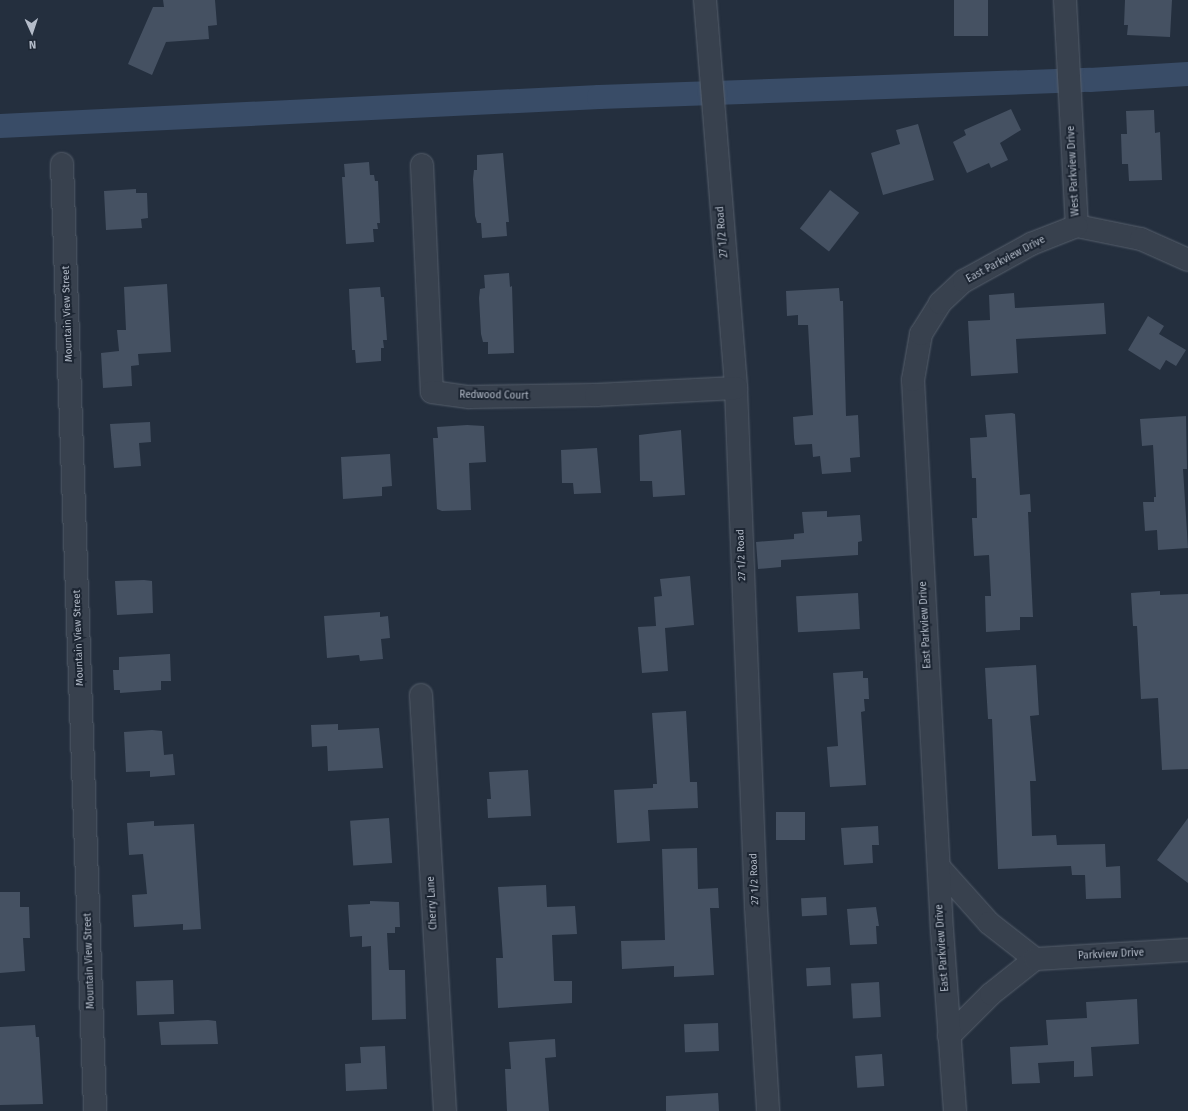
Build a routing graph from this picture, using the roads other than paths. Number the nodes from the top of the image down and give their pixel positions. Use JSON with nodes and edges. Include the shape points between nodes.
{"nodes":[{"id":1,"x":705,"y":0,"type":"edge"},
{"id":2,"x":1066,"y":0,"type":"edge"},
{"id":3,"x":62,"y":164,"type":"dead end"},
{"id":4,"x":422,"y":164,"type":"dead end"},
{"id":5,"x":1077,"y":226,"type":"junction"},
{"id":6,"x":1188,"y":260,"type":"edge"},
{"id":7,"x":736,"y":388,"type":"junction"},
{"id":8,"x":421,"y":695,"type":"dead end"},
{"id":9,"x":939,"y":867,"type":"junction"},
{"id":10,"x":1188,"y":950,"type":"edge"},
{"id":11,"x":1034,"y":959,"type":"junction"},
{"id":12,"x":949,"y":1036,"type":"junction"},
{"id":13,"x":95,"y":1111,"type":"edge"},
{"id":14,"x":445,"y":1111,"type":"edge"},
{"id":15,"x":768,"y":1111,"type":"edge"},
{"id":16,"x":955,"y":1111,"type":"edge"}],
"edges":[{"from":1,"to":7,"type":"street","name":"27 1/2 Road"},
{"from":2,"to":5,"type":"street","name":"West Parkview Drive"},
{"from":3,"to":13,"type":"street","name":"Mountain View Street"},
{"from":4,"to":7,"type":"street","name":"Redwood Court","via":[[432,392],[470,398]]},
{"from":5,"to":6,"type":"street","name":"West Parkview Drive","via":[[1140,239]]},
{"from":5,"to":9,"type":"street","name":"East Parkview Drive","via":[[1031,244],[964,281],[940,303],[920,334],[913,380]]},
{"from":7,"to":15,"type":"street","name":"27 1/2 Road","via":[[756,907]]},
{"from":8,"to":14,"type":"street","name":"Cherry Lane"},
{"from":9,"to":11,"type":"street","via":[[990,923]]},
{"from":9,"to":12,"type":"street","name":"East Parkview Drive"},
{"from":10,"to":11,"type":"street","name":"Parkview Drive"},
{"from":11,"to":12,"type":"street","via":[[991,994]]},
{"from":12,"to":16,"type":"street","name":"East Parkview Drive"}]}
